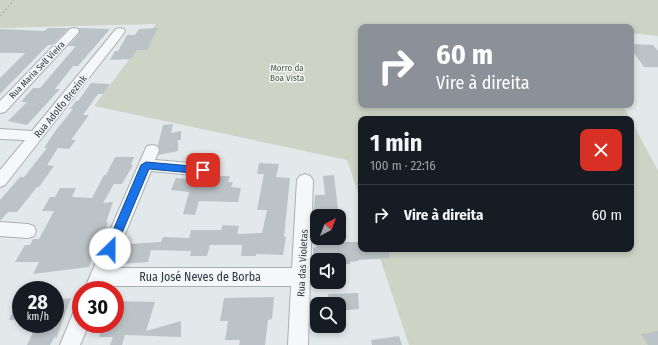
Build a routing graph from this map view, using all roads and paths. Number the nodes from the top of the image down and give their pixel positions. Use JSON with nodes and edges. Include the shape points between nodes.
{"nodes":[{"id":1,"x":14,"y":0,"type":"edge"},
{"id":2,"x":0,"y":16,"type":"edge"},
{"id":3,"x":74,"y":31,"type":"dead end"},
{"id":4,"x":120,"y":31,"type":"dead end"},
{"id":5,"x":0,"y":109,"type":"edge"},
{"id":6,"x":0,"y":134,"type":"edge"},
{"id":7,"x":36,"y":136,"type":"junction"},
{"id":8,"x":203,"y":170,"type":"dead end"},
{"id":9,"x":306,"y":180,"type":"dead end"},
{"id":10,"x":0,"y":182,"type":"edge"},
{"id":11,"x":0,"y":229,"type":"edge"},
{"id":12,"x":28,"y":231,"type":"dead end"},
{"id":13,"x":301,"y":277,"type":"junction"},
{"id":14,"x":97,"y":281,"type":"edge"},
{"id":15,"x":124,"y":282,"type":"edge"},
{"id":16,"x":75,"y":333,"type":"edge"},
{"id":17,"x":70,"y":345,"type":"edge"},
{"id":18,"x":298,"y":345,"type":"edge"}],
"edges":[{"from":1,"to":2,"type":"path"},
{"from":3,"to":5,"type":"street","name":"Rua Maria Sell Vieira"},
{"from":4,"to":7,"type":"street","name":"Rua Adolfo Brezink"},
{"from":6,"to":7,"type":"street"},
{"from":7,"to":10,"type":"street","name":"Rua Adolfo Brezink"},
{"from":8,"to":14,"type":"street","via":[[149,157]]},
{"from":9,"to":13,"type":"street","name":"Rua das Violetas"},
{"from":11,"to":12,"type":"street"},
{"from":13,"to":15,"type":"street","name":"Rua José Neves de Borba"},
{"from":13,"to":18,"type":"street","name":"Rua das Violetas"},
{"from":16,"to":17,"type":"street"}]}
